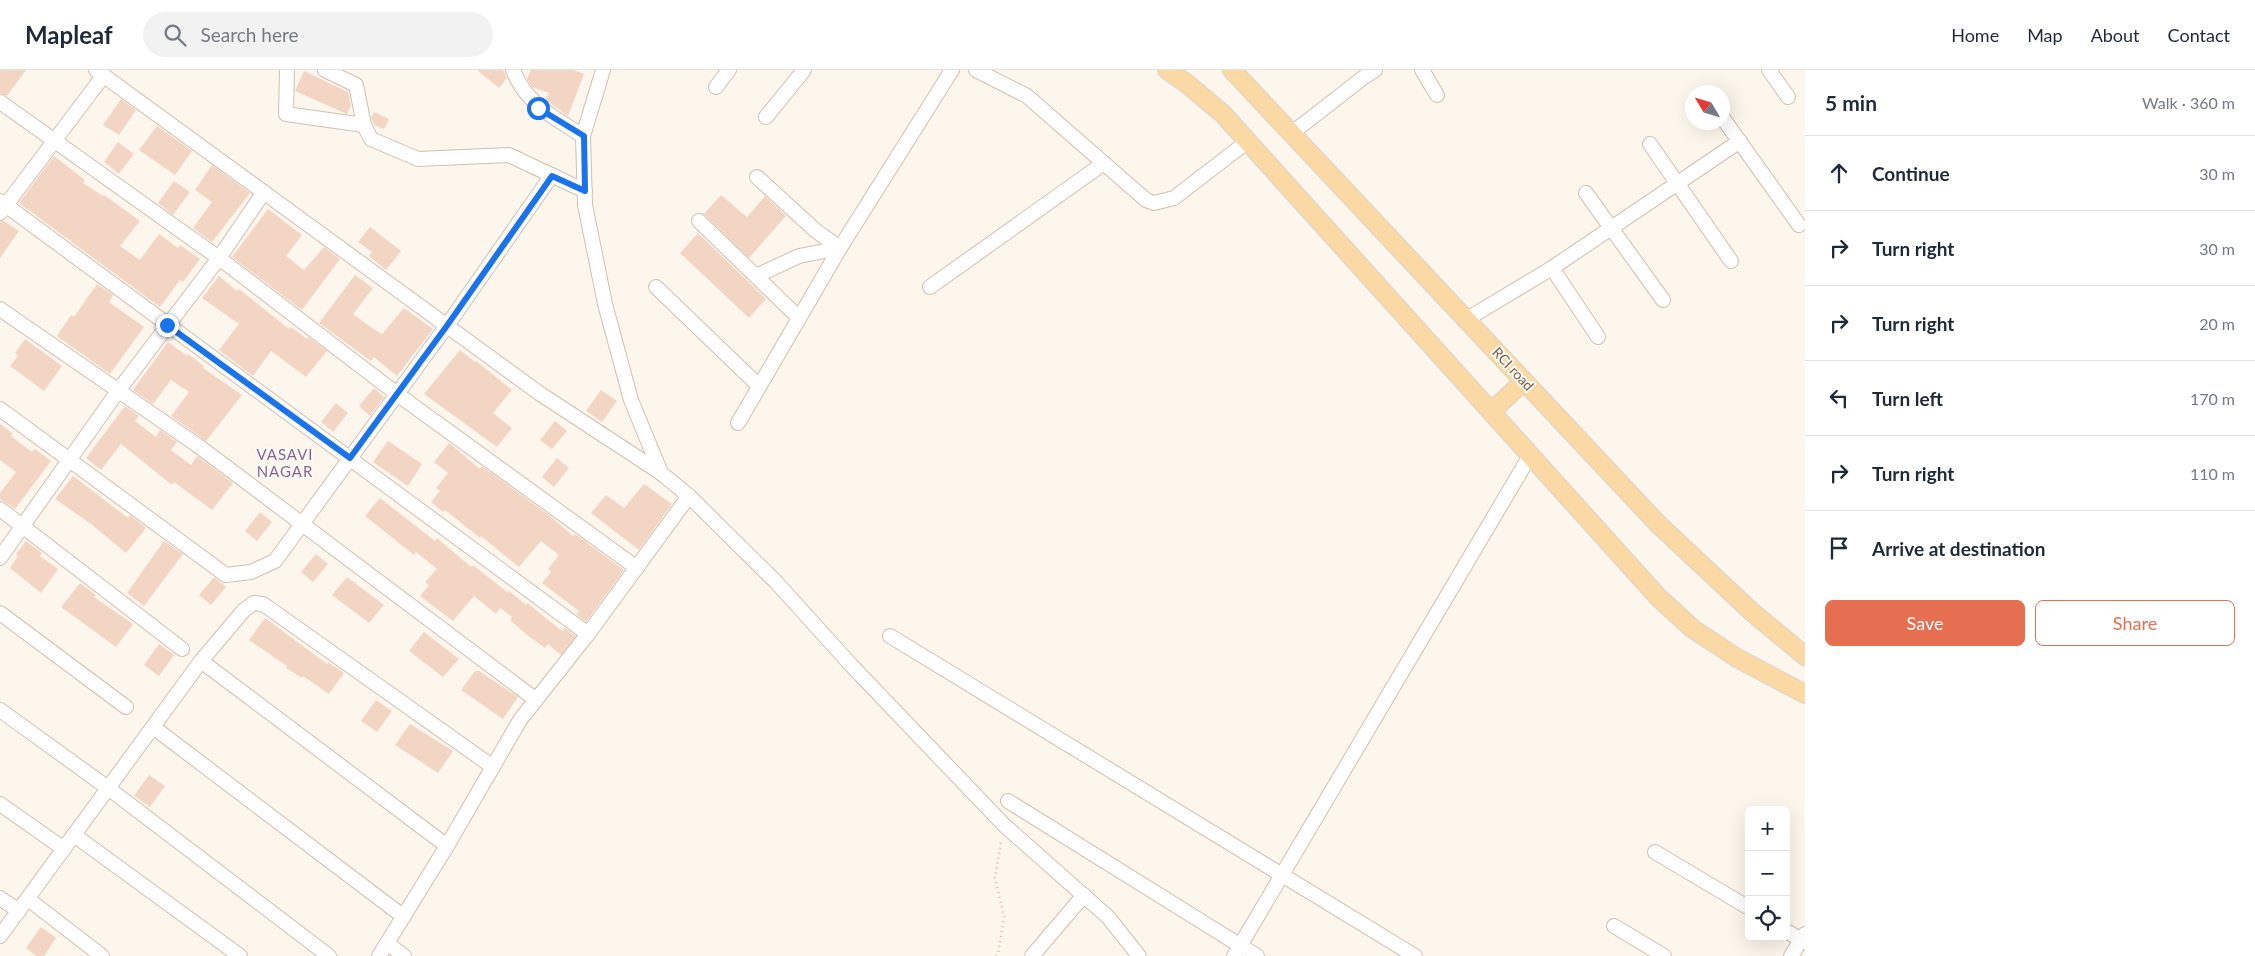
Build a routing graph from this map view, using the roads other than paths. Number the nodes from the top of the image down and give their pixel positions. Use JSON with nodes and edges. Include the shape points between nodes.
{"nodes":[{"id":1,"x":287,"y":70,"type":"edge"},
{"id":2,"x":325,"y":70,"type":"edge"},
{"id":3,"x":514,"y":70,"type":"edge"},
{"id":4,"x":603,"y":70,"type":"edge"},
{"id":5,"x":729,"y":70,"type":"edge"},
{"id":6,"x":804,"y":70,"type":"edge"},
{"id":7,"x":976,"y":70,"type":"edge"},
{"id":8,"x":1167,"y":70,"type":"edge"},
{"id":9,"x":1232,"y":70,"type":"edge"},
{"id":10,"x":1375,"y":70,"type":"edge"},
{"id":11,"x":1422,"y":70,"type":"edge"},
{"id":12,"x":1769,"y":70,"type":"edge"},
{"id":13,"x":951,"y":71,"type":"edge"},
{"id":14,"x":100,"y":73,"type":"edge"},
{"id":15,"x":716,"y":87,"type":"dead end"},
{"id":16,"x":1437,"y":95,"type":"dead end"},
{"id":17,"x":1788,"y":97,"type":"dead end"},
{"id":18,"x":0,"y":102,"type":"edge"},
{"id":19,"x":766,"y":117,"type":"dead end"},
{"id":20,"x":364,"y":125,"type":"junction"},
{"id":21,"x":1730,"y":127,"type":"edge"},
{"id":22,"x":1292,"y":133,"type":"junction"},
{"id":23,"x":584,"y":136,"type":"junction"},
{"id":24,"x":1248,"y":141,"type":"junction"},
{"id":25,"x":1740,"y":141,"type":"junction"},
{"id":26,"x":54,"y":142,"type":"junction"},
{"id":27,"x":1650,"y":144,"type":"dead end"},
{"id":28,"x":1104,"y":163,"type":"junction"},
{"id":29,"x":550,"y":174,"type":"junction"},
{"id":30,"x":757,"y":177,"type":"dead end"},
{"id":31,"x":1678,"y":183,"type":"junction"},
{"id":32,"x":585,"y":191,"type":"junction"},
{"id":33,"x":264,"y":192,"type":"junction"},
{"id":34,"x":1586,"y":193,"type":"dead end"},
{"id":35,"x":2,"y":206,"type":"edge"},
{"id":36,"x":699,"y":221,"type":"dead end"},
{"id":37,"x":1799,"y":225,"type":"dead end"},
{"id":38,"x":1612,"y":228,"type":"junction"},
{"id":39,"x":840,"y":248,"type":"junction"},
{"id":40,"x":219,"y":258,"type":"junction"},
{"id":41,"x":1731,"y":261,"type":"dead end"},
{"id":42,"x":1552,"y":268,"type":"junction"},
{"id":43,"x":756,"y":276,"type":"junction"},
{"id":44,"x":930,"y":286,"type":"dead end"},
{"id":45,"x":656,"y":287,"type":"dead end"},
{"id":46,"x":1663,"y":300,"type":"dead end"},
{"id":47,"x":0,"y":309,"type":"edge"},
{"id":48,"x":798,"y":317,"type":"junction"},
{"id":49,"x":1467,"y":319,"type":"junction"},
{"id":50,"x":167,"y":325,"type":"junction"},
{"id":51,"x":446,"y":327,"type":"junction"},
{"id":52,"x":1598,"y":337,"type":"dead end"},
{"id":53,"x":1524,"y":380,"type":"junction"},
{"id":54,"x":759,"y":386,"type":"junction"},
{"id":55,"x":118,"y":391,"type":"junction"},
{"id":56,"x":397,"y":394,"type":"junction"},
{"id":57,"x":0,"y":409,"type":"edge"},
{"id":58,"x":1492,"y":411,"type":"junction"},
{"id":59,"x":738,"y":423,"type":"dead end"},
{"id":60,"x":1531,"y":454,"type":"junction"},
{"id":61,"x":350,"y":458,"type":"junction"},
{"id":62,"x":70,"y":460,"type":"junction"},
{"id":63,"x":661,"y":473,"type":"junction"},
{"id":64,"x":689,"y":496,"type":"junction"},
{"id":65,"x":0,"y":509,"type":"edge"},
{"id":66,"x":301,"y":525,"type":"junction"},
{"id":67,"x":23,"y":526,"type":"junction"},
{"id":68,"x":0,"y":558,"type":"edge"},
{"id":69,"x":637,"y":568,"type":"junction"},
{"id":70,"x":0,"y":613,"type":"edge"},
{"id":71,"x":588,"y":634,"type":"junction"},
{"id":72,"x":890,"y":636,"type":"dead end"},
{"id":73,"x":182,"y":649,"type":"dead end"},
{"id":74,"x":1805,"y":656,"type":"edge"},
{"id":75,"x":201,"y":661,"type":"junction"},
{"id":76,"x":1805,"y":694,"type":"edge"},
{"id":77,"x":536,"y":699,"type":"junction"},
{"id":78,"x":126,"y":707,"type":"dead end"},
{"id":79,"x":0,"y":710,"type":"edge"},
{"id":80,"x":153,"y":727,"type":"junction"},
{"id":81,"x":493,"y":767,"type":"junction"},
{"id":82,"x":108,"y":788,"type":"junction"},
{"id":83,"x":1008,"y":802,"type":"dead end"},
{"id":84,"x":0,"y":804,"type":"edge"},
{"id":85,"x":74,"y":835,"type":"junction"},
{"id":86,"x":447,"y":846,"type":"junction"},
{"id":87,"x":64,"y":849,"type":"junction"},
{"id":88,"x":1655,"y":852,"type":"dead end"},
{"id":89,"x":1282,"y":875,"type":"junction"},
{"id":90,"x":1084,"y":895,"type":"junction"},
{"id":91,"x":0,"y":898,"type":"edge"},
{"id":92,"x":28,"y":898,"type":"junction"},
{"id":93,"x":1745,"y":906,"type":"edge"},
{"id":94,"x":18,"y":911,"type":"junction"},
{"id":95,"x":404,"y":917,"type":"junction"},
{"id":96,"x":1614,"y":926,"type":"dead end"},
{"id":97,"x":1790,"y":933,"type":"edge"},
{"id":98,"x":0,"y":936,"type":"edge"},
{"id":99,"x":1804,"y":939,"type":"edge"},
{"id":100,"x":387,"y":943,"type":"junction"},
{"id":101,"x":1237,"y":951,"type":"edge"},
{"id":102,"x":102,"y":956,"type":"edge"},
{"id":103,"x":240,"y":956,"type":"edge"},
{"id":104,"x":329,"y":956,"type":"edge"},
{"id":105,"x":379,"y":956,"type":"edge"},
{"id":106,"x":404,"y":956,"type":"edge"},
{"id":107,"x":1032,"y":956,"type":"edge"},
{"id":108,"x":1139,"y":956,"type":"edge"},
{"id":109,"x":1257,"y":956,"type":"edge"},
{"id":110,"x":1415,"y":956,"type":"edge"},
{"id":111,"x":1664,"y":956,"type":"edge"},
{"id":112,"x":1792,"y":956,"type":"edge"}],
"edges":[{"from":1,"to":20,"type":"street","via":[[286,114]]},
{"from":2,"to":20,"type":"street","via":[[356,85]]},
{"from":3,"to":23,"type":"street","via":[[518,84],[538,108]]},
{"from":4,"to":23,"type":"street"},
{"from":5,"to":15,"type":"street"},
{"from":6,"to":19,"type":"street"},
{"from":7,"to":28,"type":"street","via":[[1027,96]]},
{"from":8,"to":24,"type":"main road","via":[[1223,114]]},
{"from":9,"to":22,"type":"main road","name":"RCI road"},
{"from":10,"to":22,"type":"street"},
{"from":11,"to":16,"type":"street"},
{"from":12,"to":17,"type":"street"},
{"from":13,"to":39,"type":"street"},
{"from":14,"to":26,"type":"street"},
{"from":14,"to":33,"type":"street"},
{"from":18,"to":26,"type":"street"},
{"from":20,"to":29,"type":"street","via":[[371,139],[418,159],[509,155]]},
{"from":21,"to":25,"type":"street"},
{"from":22,"to":49,"type":"main road","name":"RCI road"},
{"from":23,"to":32,"type":"street"},
{"from":24,"to":28,"type":"street","via":[[1174,198],[1163,202],[1146,200]]},
{"from":24,"to":58,"type":"main road"},
{"from":25,"to":31,"type":"street"},
{"from":25,"to":37,"type":"street"},
{"from":26,"to":35,"type":"street"},
{"from":26,"to":40,"type":"street"},
{"from":27,"to":31,"type":"street"},
{"from":28,"to":44,"type":"street"},
{"from":29,"to":32,"type":"street"},
{"from":29,"to":51,"type":"street"},
{"from":30,"to":39,"type":"street","via":[[816,231]]},
{"from":31,"to":38,"type":"street"},
{"from":31,"to":41,"type":"street"},
{"from":32,"to":63,"type":"street","via":[[585,205],[613,333],[631,400]]},
{"from":33,"to":40,"type":"street"},
{"from":33,"to":51,"type":"street"},
{"from":34,"to":38,"type":"street"},
{"from":35,"to":50,"type":"street"},
{"from":36,"to":43,"type":"street"},
{"from":38,"to":42,"type":"street"},
{"from":38,"to":46,"type":"street"},
{"from":39,"to":43,"type":"street","via":[[799,256]]},
{"from":39,"to":48,"type":"street"},
{"from":40,"to":50,"type":"street"},
{"from":40,"to":56,"type":"street"},
{"from":42,"to":49,"type":"street"},
{"from":42,"to":52,"type":"street"},
{"from":43,"to":48,"type":"street"},
{"from":45,"to":54,"type":"street"},
{"from":47,"to":55,"type":"street"},
{"from":48,"to":54,"type":"street"},
{"from":49,"to":53,"type":"main road","name":"RCI road"},
{"from":50,"to":55,"type":"street"},
{"from":50,"to":61,"type":"street"},
{"from":51,"to":56,"type":"street"},
{"from":51,"to":63,"type":"street","via":[[539,394]]},
{"from":53,"to":58,"type":"main road"},
{"from":53,"to":74,"type":"main road","name":"RCI road","via":[[1658,524],[1752,612]]},
{"from":54,"to":59,"type":"street"},
{"from":55,"to":62,"type":"street"},
{"from":55,"to":66,"type":"street","via":[[197,445]]},
{"from":56,"to":61,"type":"street"},
{"from":56,"to":69,"type":"street"},
{"from":57,"to":62,"type":"street"},
{"from":58,"to":60,"type":"main road"},
{"from":60,"to":76,"type":"main road","via":[[1658,597],[1693,629],[1737,658]]},
{"from":60,"to":89,"type":"street"},
{"from":61,"to":66,"type":"street"},
{"from":61,"to":71,"type":"street"},
{"from":62,"to":66,"type":"street","via":[[226,575],[251,572],[275,561]]},
{"from":62,"to":67,"type":"street"},
{"from":63,"to":64,"type":"street"},
{"from":64,"to":69,"type":"street"},
{"from":64,"to":90,"type":"street","via":[[776,582],[1004,825]]},
{"from":65,"to":67,"type":"street"},
{"from":66,"to":77,"type":"street"},
{"from":67,"to":68,"type":"street"},
{"from":67,"to":73,"type":"street"},
{"from":69,"to":71,"type":"street"},
{"from":70,"to":78,"type":"street"},
{"from":71,"to":77,"type":"street"},
{"from":72,"to":89,"type":"street"},
{"from":75,"to":80,"type":"street"},
{"from":75,"to":81,"type":"street","via":[[244,610],[254,604],[263,604]]},
{"from":75,"to":86,"type":"street"},
{"from":77,"to":81,"type":"street"},
{"from":79,"to":82,"type":"street"},
{"from":80,"to":82,"type":"street"},
{"from":80,"to":95,"type":"street"},
{"from":81,"to":86,"type":"street"},
{"from":82,"to":85,"type":"street"},
{"from":82,"to":104,"type":"street"},
{"from":83,"to":101,"type":"street"},
{"from":84,"to":87,"type":"street"},
{"from":85,"to":87,"type":"street"},
{"from":85,"to":103,"type":"street"},
{"from":86,"to":95,"type":"street"},
{"from":87,"to":92,"type":"street"},
{"from":88,"to":93,"type":"street"},
{"from":89,"to":101,"type":"street"},
{"from":89,"to":110,"type":"street"},
{"from":90,"to":107,"type":"street"},
{"from":90,"to":108,"type":"street","via":[[1108,917]]},
{"from":91,"to":94,"type":"street"},
{"from":92,"to":94,"type":"street"},
{"from":92,"to":102,"type":"street"},
{"from":94,"to":98,"type":"street"},
{"from":95,"to":100,"type":"street"},
{"from":96,"to":111,"type":"street"},
{"from":97,"to":99,"type":"street"},
{"from":99,"to":112,"type":"street"},
{"from":100,"to":105,"type":"street"},
{"from":100,"to":106,"type":"street"},
{"from":101,"to":109,"type":"street"}]}
